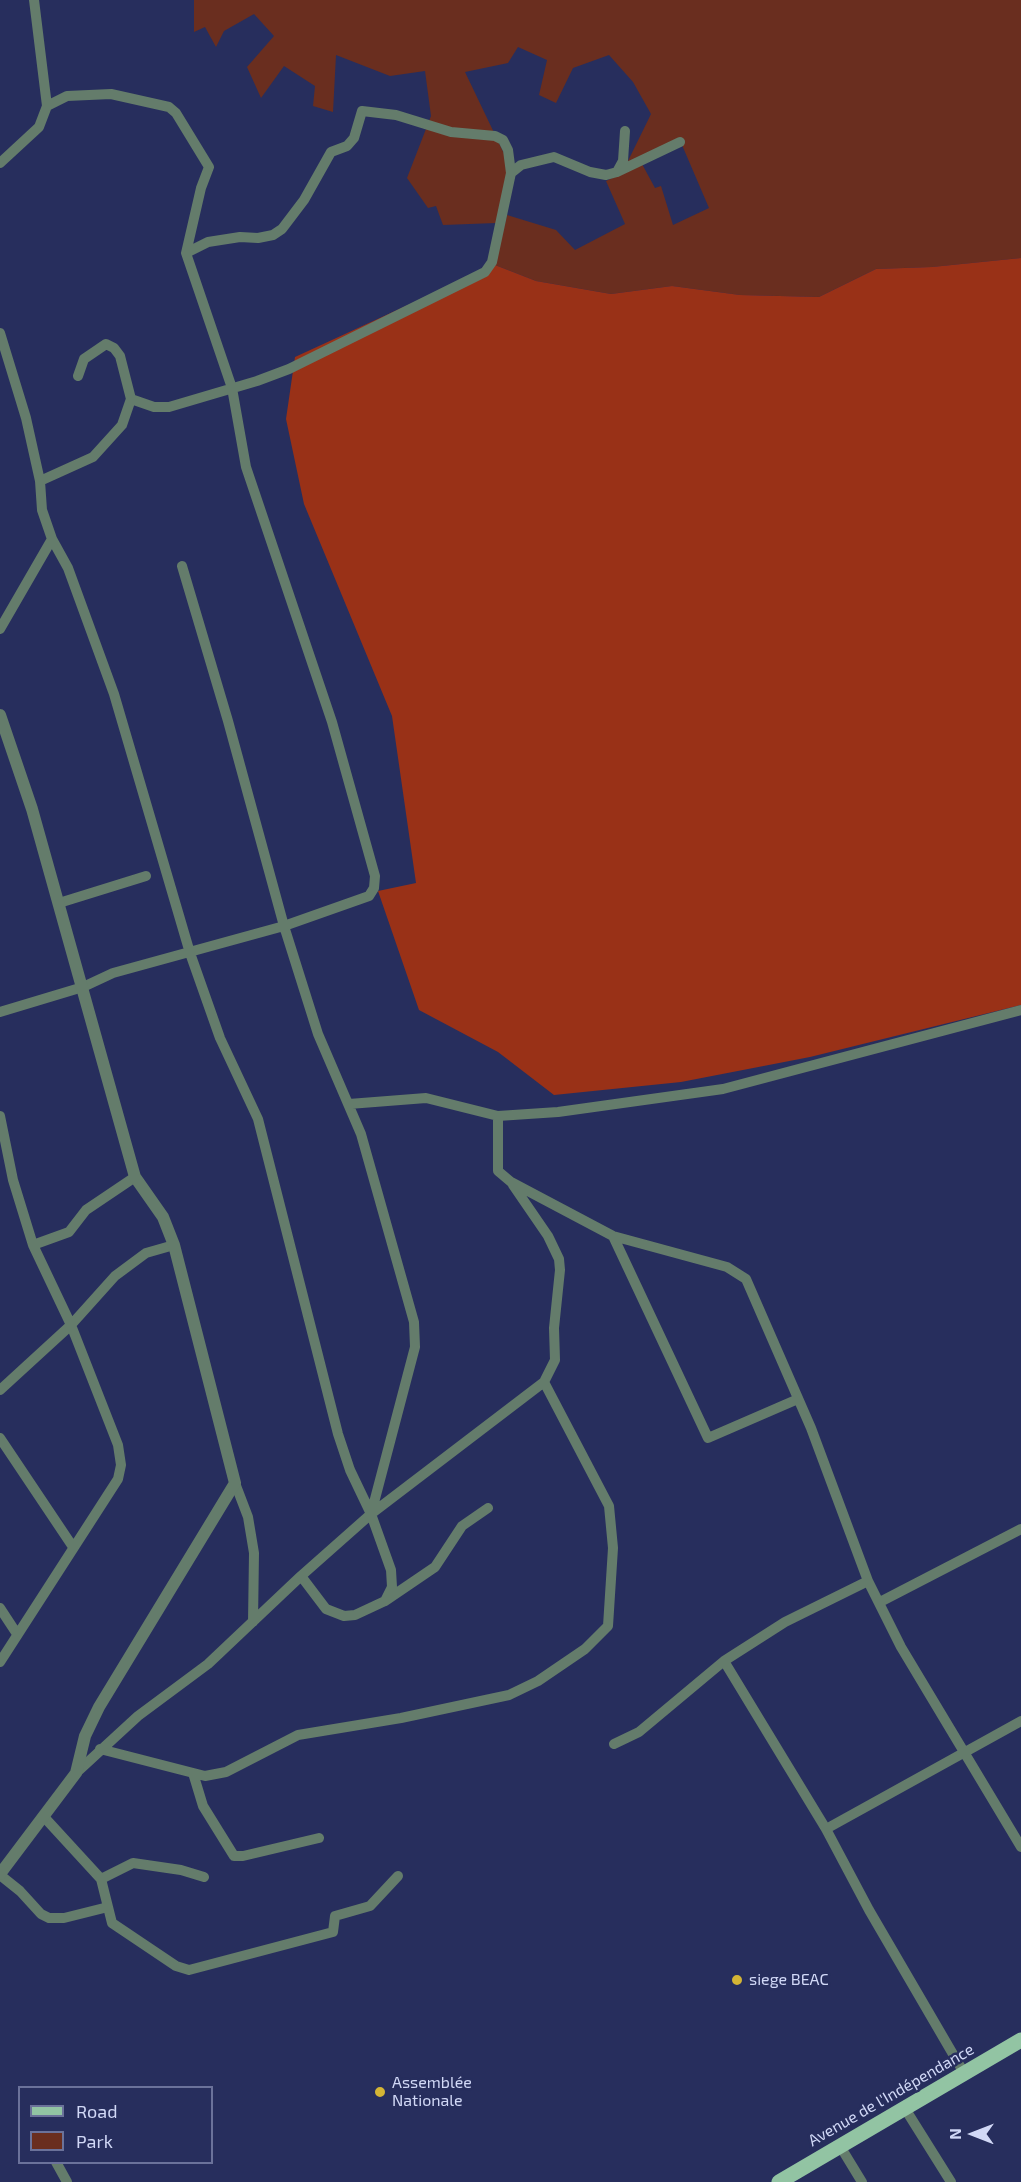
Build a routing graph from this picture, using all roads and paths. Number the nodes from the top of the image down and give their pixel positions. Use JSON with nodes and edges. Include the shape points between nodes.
{"nodes":[{"id":1,"x":34,"y":0,"type":"edge"},
{"id":2,"x":47,"y":106,"type":"junction"},
{"id":3,"x":625,"y":131,"type":"dead end"},
{"id":4,"x":680,"y":142,"type":"dead end"},
{"id":5,"x":0,"y":163,"type":"edge"},
{"id":6,"x":617,"y":172,"type":"junction"},
{"id":7,"x":511,"y":173,"type":"junction"},
{"id":8,"x":186,"y":253,"type":"junction"},
{"id":9,"x":0,"y":333,"type":"edge"},
{"id":10,"x":78,"y":376,"type":"dead end"},
{"id":11,"x":232,"y":388,"type":"junction"},
{"id":12,"x":131,"y":399,"type":"junction"},
{"id":13,"x":40,"y":481,"type":"junction"},
{"id":14,"x":52,"y":539,"type":"junction"},
{"id":15,"x":182,"y":566,"type":"dead end"},
{"id":16,"x":0,"y":629,"type":"edge"},
{"id":17,"x":0,"y":715,"type":"edge"},
{"id":18,"x":146,"y":876,"type":"dead end"},
{"id":19,"x":59,"y":903,"type":"junction"},
{"id":20,"x":284,"y":926,"type":"junction"},
{"id":21,"x":190,"y":953,"type":"junction"},
{"id":22,"x":83,"y":987,"type":"junction"},
{"id":23,"x":1021,"y":1010,"type":"edge"},
{"id":24,"x":0,"y":1012,"type":"edge"},
{"id":25,"x":349,"y":1104,"type":"junction"},
{"id":26,"x":0,"y":1116,"type":"edge"},
{"id":27,"x":498,"y":1116,"type":"junction"},
{"id":28,"x":135,"y":1177,"type":"junction"},
{"id":29,"x":511,"y":1182,"type":"junction"},
{"id":30,"x":613,"y":1236,"type":"junction"},
{"id":31,"x":33,"y":1245,"type":"junction"},
{"id":32,"x":174,"y":1245,"type":"junction"},
{"id":33,"x":71,"y":1325,"type":"junction"},
{"id":34,"x":544,"y":1382,"type":"junction"},
{"id":35,"x":0,"y":1390,"type":"edge"},
{"id":36,"x":798,"y":1399,"type":"junction"},
{"id":37,"x":0,"y":1438,"type":"edge"},
{"id":38,"x":235,"y":1483,"type":"junction"},
{"id":39,"x":489,"y":1508,"type":"dead end"},
{"id":40,"x":371,"y":1514,"type":"junction"},
{"id":41,"x":1021,"y":1528,"type":"edge"},
{"id":42,"x":74,"y":1547,"type":"junction"},
{"id":43,"x":301,"y":1576,"type":"junction"},
{"id":44,"x":868,"y":1581,"type":"junction"},
{"id":45,"x":385,"y":1601,"type":"junction"},
{"id":46,"x":879,"y":1602,"type":"junction"},
{"id":47,"x":0,"y":1608,"type":"edge"},
{"id":48,"x":253,"y":1622,"type":"junction"},
{"id":49,"x":17,"y":1634,"type":"junction"},
{"id":50,"x":724,"y":1661,"type":"junction"},
{"id":51,"x":0,"y":1662,"type":"edge"},
{"id":52,"x":1021,"y":1721,"type":"edge"},
{"id":53,"x":614,"y":1744,"type":"dead end"},
{"id":54,"x":100,"y":1749,"type":"junction"},
{"id":55,"x":965,"y":1753,"type":"junction"},
{"id":56,"x":76,"y":1773,"type":"junction"},
{"id":57,"x":193,"y":1773,"type":"junction"},
{"id":58,"x":45,"y":1818,"type":"junction"},
{"id":59,"x":826,"y":1829,"type":"junction"},
{"id":60,"x":319,"y":1838,"type":"dead end"},
{"id":61,"x":1021,"y":1847,"type":"edge"},
{"id":62,"x":0,"y":1874,"type":"edge"},
{"id":63,"x":398,"y":1876,"type":"dead end"},
{"id":64,"x":204,"y":1877,"type":"dead end"},
{"id":65,"x":101,"y":1879,"type":"junction"},
{"id":66,"x":108,"y":1907,"type":"junction"},
{"id":67,"x":1021,"y":2040,"type":"edge"},
{"id":68,"x":964,"y":2073,"type":"junction"},
{"id":69,"x":904,"y":2107,"type":"junction"},
{"id":70,"x":840,"y":2146,"type":"junction"},
{"id":71,"x":57,"y":2164,"type":"edge"},
{"id":72,"x":67,"y":2182,"type":"edge"},
{"id":73,"x":779,"y":2182,"type":"edge"},
{"id":74,"x":862,"y":2182,"type":"edge"},
{"id":75,"x":951,"y":2182,"type":"edge"}],
"edges":[{"from":1,"to":2,"type":"street"},
{"from":2,"to":5,"type":"street","via":[[39,127]]},
{"from":2,"to":8,"type":"street","via":[[68,96],[111,94],[163,104],[176,112],[209,167]]},
{"from":3,"to":6,"type":"street","via":[[624,161]]},
{"from":4,"to":6,"type":"street"},
{"from":6,"to":7,"type":"street","via":[[590,172],[554,157],[521,165]]},
{"from":7,"to":8,"type":"street","via":[[508,150],[503,140],[495,136],[451,132],[396,115],[362,111],[354,138],[331,152],[282,229],[258,238],[208,242]]},
{"from":7,"to":11,"type":"street","via":[[492,262],[485,272],[289,369]]},
{"from":8,"to":11,"type":"street"},
{"from":9,"to":13,"type":"street"},
{"from":10,"to":12,"type":"street","via":[[84,359],[106,344],[120,356]]},
{"from":11,"to":12,"type":"street","via":[[169,407],[154,407]]},
{"from":11,"to":20,"type":"street","via":[[246,467],[332,722],[375,876],[369,896]]},
{"from":12,"to":13,"type":"street","via":[[122,425],[93,457]]},
{"from":13,"to":14,"type":"street","via":[[42,510]]},
{"from":14,"to":16,"type":"street"},
{"from":14,"to":21,"type":"street","via":[[68,568],[114,694]]},
{"from":15,"to":20,"type":"street"},
{"from":17,"to":19,"type":"street"},
{"from":18,"to":19,"type":"street"},
{"from":19,"to":22,"type":"street"},
{"from":20,"to":21,"type":"street"},
{"from":20,"to":25,"type":"street","via":[[318,1034]]},
{"from":21,"to":22,"type":"street","via":[[112,973]]},
{"from":21,"to":40,"type":"street","via":[[220,1038],[258,1119],[338,1434]]},
{"from":22,"to":24,"type":"street"},
{"from":22,"to":28,"type":"street"},
{"from":23,"to":27,"type":"street","via":[[723,1089],[558,1112]]},
{"from":25,"to":27,"type":"street","via":[[426,1098]]},
{"from":25,"to":40,"type":"street","via":[[361,1134],[416,1335]]},
{"from":26,"to":31,"type":"street","via":[[13,1180]]},
{"from":27,"to":29,"type":"street","via":[[498,1171]]},
{"from":28,"to":31,"type":"street","via":[[86,1210],[69,1232]]},
{"from":28,"to":32,"type":"street","via":[[163,1217]]},
{"from":29,"to":30,"type":"street"},
{"from":29,"to":34,"type":"street","via":[[559,1259],[555,1360]]},
{"from":30,"to":36,"type":"street","via":[[728,1267],[747,1279]]},
{"from":30,"to":36,"type":"street","via":[[708,1438]]},
{"from":31,"to":33,"type":"street"},
{"from":32,"to":33,"type":"street","via":[[146,1253],[114,1276]]},
{"from":32,"to":38,"type":"street"},
{"from":33,"to":35,"type":"street"},
{"from":33,"to":42,"type":"street","via":[[118,1445],[120,1465],[118,1479]]},
{"from":34,"to":40,"type":"street"},
{"from":34,"to":57,"type":"street","via":[[609,1506],[613,1548],[608,1626],[585,1649],[538,1681],[509,1695],[298,1736],[226,1772],[205,1776]]},
{"from":36,"to":44,"type":"street"},
{"from":37,"to":42,"type":"street"},
{"from":38,"to":48,"type":"street","via":[[248,1517],[254,1553]]},
{"from":38,"to":56,"type":"street","via":[[99,1707],[85,1736]]},
{"from":39,"to":45,"type":"street","via":[[462,1526],[435,1567]]},
{"from":40,"to":43,"type":"street"},
{"from":40,"to":45,"type":"street","via":[[391,1570],[392,1587]]},
{"from":41,"to":46,"type":"street"},
{"from":42,"to":49,"type":"street"},
{"from":43,"to":45,"type":"street","via":[[326,1609],[335,1614],[355,1615]]},
{"from":43,"to":48,"type":"street"},
{"from":44,"to":46,"type":"street"},
{"from":44,"to":50,"type":"street","via":[[785,1622]]},
{"from":46,"to":55,"type":"street","via":[[901,1647]]},
{"from":47,"to":49,"type":"street"},
{"from":48,"to":54,"type":"street","via":[[208,1664]]},
{"from":49,"to":51,"type":"street"},
{"from":50,"to":53,"type":"street","via":[[639,1732]]},
{"from":50,"to":59,"type":"street"},
{"from":52,"to":55,"type":"street"},
{"from":54,"to":56,"type":"street"},
{"from":54,"to":57,"type":"street"},
{"from":55,"to":59,"type":"street"},
{"from":55,"to":61,"type":"street"},
{"from":56,"to":58,"type":"street"},
{"from":57,"to":60,"type":"street","via":[[203,1806],[236,1857]]},
{"from":58,"to":62,"type":"street"},
{"from":58,"to":65,"type":"street"},
{"from":59,"to":68,"type":"street"},
{"from":62,"to":66,"type":"street","via":[[49,1918]]},
{"from":63,"to":66,"type":"street","via":[[370,1906],[335,1916],[333,1932],[189,1970],[176,1966],[120,1930],[112,1923]]},
{"from":64,"to":65,"type":"street","via":[[133,1863]]},
{"from":65,"to":66,"type":"street"},
{"from":67,"to":68,"type":"main road","name":"Avenue de l'Indépendance"},
{"from":68,"to":69,"type":"main road","name":"Avenue de l'Indépendance"},
{"from":69,"to":70,"type":"main road","name":"Avenue de l'Indépendance"},
{"from":69,"to":75,"type":"street"},
{"from":70,"to":73,"type":"main road","name":"Avenue de l'Indépendance"},
{"from":70,"to":74,"type":"street"},
{"from":71,"to":72,"type":"street"}]}
